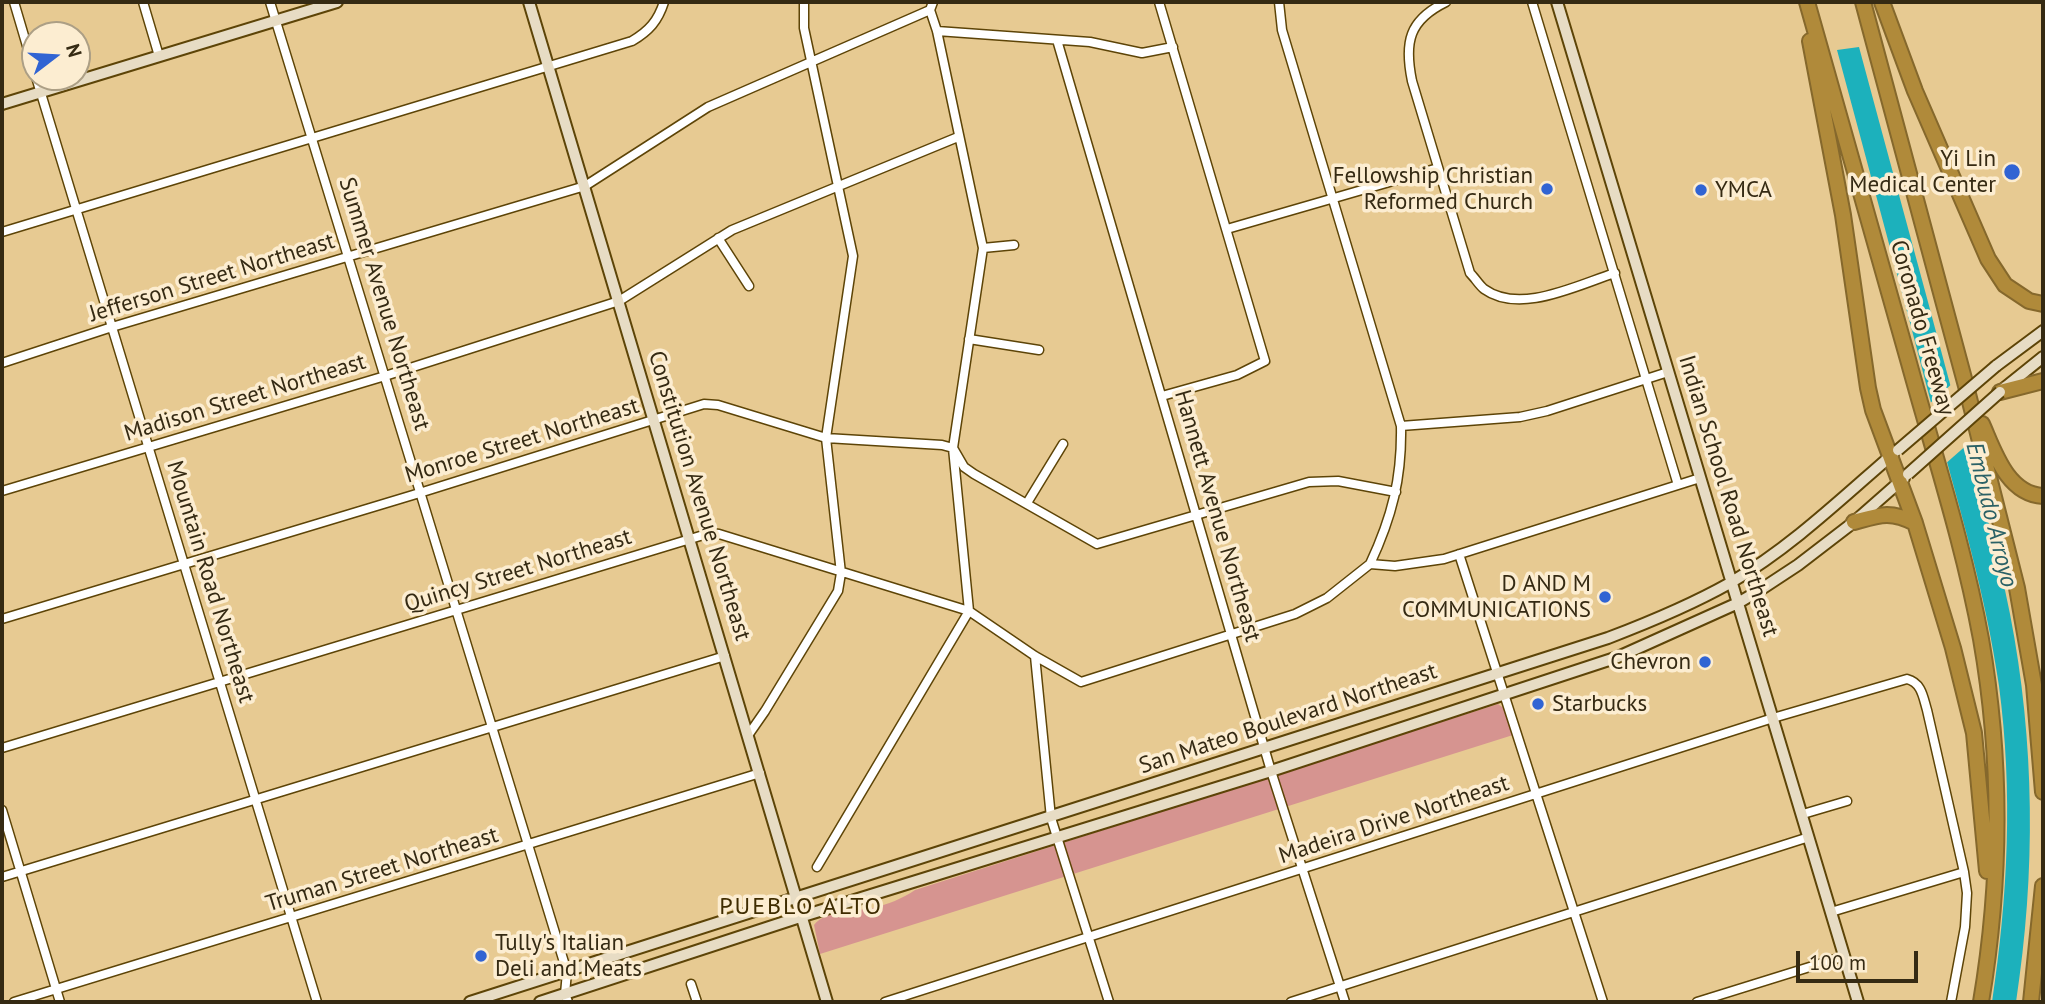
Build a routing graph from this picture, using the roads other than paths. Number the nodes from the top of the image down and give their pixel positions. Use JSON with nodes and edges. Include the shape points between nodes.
{"nodes":[{"id":1,"x":14,"y":2,"type":"edge"},
{"id":2,"x":143,"y":2,"type":"edge"},
{"id":3,"x":270,"y":2,"type":"edge"},
{"id":4,"x":337,"y":2,"type":"edge"},
{"id":5,"x":529,"y":2,"type":"edge"},
{"id":6,"x":664,"y":2,"type":"edge"},
{"id":7,"x":804,"y":2,"type":"edge"},
{"id":8,"x":1159,"y":2,"type":"edge"},
{"id":9,"x":1279,"y":2,"type":"edge"},
{"id":10,"x":1446,"y":2,"type":"edge"},
{"id":11,"x":1532,"y":2,"type":"edge"},
{"id":12,"x":1557,"y":2,"type":"edge"},
{"id":13,"x":1805,"y":2,"type":"edge"},
{"id":14,"x":1863,"y":2,"type":"edge"},
{"id":15,"x":1882,"y":2,"type":"edge"},
{"id":16,"x":932,"y":6,"type":"edge"},
{"id":17,"x":276,"y":21,"type":"junction"},
{"id":18,"x":21,"y":25,"type":"edge"},
{"id":19,"x":937,"y":31,"type":"junction"},
{"id":20,"x":1057,"y":40,"type":"junction"},
{"id":21,"x":1173,"y":47,"type":"junction"},
{"id":22,"x":159,"y":55,"type":"junction"},
{"id":23,"x":812,"y":61,"type":"junction"},
{"id":24,"x":549,"y":66,"type":"junction"},
{"id":25,"x":41,"y":92,"type":"junction"},
{"id":26,"x":2,"y":104,"type":"edge"},
{"id":27,"x":312,"y":138,"type":"junction"},
{"id":28,"x":958,"y":138,"type":"junction"},
{"id":29,"x":1438,"y":168,"type":"junction"},
{"id":30,"x":839,"y":185,"type":"junction"},
{"id":31,"x":584,"y":186,"type":"junction"},
{"id":32,"x":1332,"y":199,"type":"junction"},
{"id":33,"x":77,"y":209,"type":"junction"},
{"id":34,"x":1227,"y":229,"type":"junction"},
{"id":35,"x":2,"y":232,"type":"edge"},
{"id":36,"x":718,"y":238,"type":"junction"},
{"id":37,"x":1014,"y":245,"type":"dead end"},
{"id":38,"x":984,"y":248,"type":"junction"},
{"id":39,"x":349,"y":256,"type":"junction"},
{"id":40,"x":1615,"y":273,"type":"junction"},
{"id":41,"x":749,"y":286,"type":"dead end"},
{"id":42,"x":619,"y":301,"type":"junction"},
{"id":43,"x":2043,"y":304,"type":"edge"},
{"id":44,"x":112,"y":327,"type":"junction"},
{"id":45,"x":2043,"y":331,"type":"edge"},
{"id":46,"x":969,"y":339,"type":"junction"},
{"id":47,"x":1039,"y":350,"type":"dead end"},
{"id":48,"x":2043,"y":358,"type":"edge"},
{"id":49,"x":2,"y":363,"type":"edge"},
{"id":50,"x":1668,"y":372,"type":"junction"},
{"id":51,"x":385,"y":376,"type":"junction"},
{"id":52,"x":1646,"y":379,"type":"junction"},
{"id":53,"x":2043,"y":381,"type":"edge"},
{"id":54,"x":1966,"y":386,"type":"junction"},
{"id":55,"x":2000,"y":392,"type":"junction"},
{"id":56,"x":1162,"y":396,"type":"junction"},
{"id":57,"x":654,"y":421,"type":"junction"},
{"id":58,"x":1401,"y":426,"type":"junction"},
{"id":59,"x":827,"y":438,"type":"junction"},
{"id":60,"x":1063,"y":444,"type":"dead end"},
{"id":61,"x":149,"y":446,"type":"junction"},
{"id":62,"x":953,"y":448,"type":"junction"},
{"id":63,"x":1894,"y":453,"type":"junction"},
{"id":64,"x":1700,"y":478,"type":"junction"},
{"id":65,"x":1904,"y":478,"type":"junction"},
{"id":66,"x":1678,"y":485,"type":"junction"},
{"id":67,"x":2,"y":491,"type":"edge"},
{"id":68,"x":421,"y":492,"type":"junction"},
{"id":69,"x":1396,"y":492,"type":"junction"},
{"id":70,"x":2043,"y":496,"type":"edge"},
{"id":71,"x":1027,"y":503,"type":"junction"},
{"id":72,"x":1196,"y":516,"type":"junction"},
{"id":73,"x":1854,"y":522,"type":"junction"},
{"id":74,"x":1915,"y":523,"type":"junction"},
{"id":75,"x":690,"y":538,"type":"junction"},
{"id":76,"x":1459,"y":554,"type":"junction"},
{"id":77,"x":184,"y":564,"type":"junction"},
{"id":78,"x":1370,"y":564,"type":"junction"},
{"id":79,"x":841,"y":573,"type":"junction"},
{"id":80,"x":1731,"y":582,"type":"junction"},
{"id":81,"x":1738,"y":603,"type":"junction"},
{"id":82,"x":456,"y":611,"type":"junction"},
{"id":83,"x":969,"y":611,"type":"junction"},
{"id":84,"x":2,"y":619,"type":"edge"},
{"id":85,"x":1231,"y":633,"type":"junction"},
{"id":86,"x":725,"y":656,"type":"junction"},
{"id":87,"x":1035,"y":656,"type":"junction"},
{"id":88,"x":1496,"y":673,"type":"junction"},
{"id":89,"x":220,"y":682,"type":"junction"},
{"id":90,"x":1505,"y":693,"type":"junction"},
{"id":91,"x":1773,"y":718,"type":"junction"},
{"id":92,"x":492,"y":729,"type":"junction"},
{"id":93,"x":748,"y":734,"type":"junction"},
{"id":94,"x":2,"y":748,"type":"edge"},
{"id":95,"x":1265,"y":749,"type":"junction"},
{"id":96,"x":1271,"y":771,"type":"junction"},
{"id":97,"x":760,"y":773,"type":"junction"},
{"id":98,"x":2043,"y":792,"type":"edge"},
{"id":99,"x":1537,"y":795,"type":"junction"},
{"id":100,"x":256,"y":800,"type":"junction"},
{"id":101,"x":1847,"y":801,"type":"dead end"},
{"id":102,"x":2,"y":810,"type":"edge"},
{"id":103,"x":1803,"y":814,"type":"junction"},
{"id":104,"x":1051,"y":818,"type":"junction"},
{"id":105,"x":1809,"y":837,"type":"junction"},
{"id":106,"x":1058,"y":838,"type":"junction"},
{"id":107,"x":528,"y":846,"type":"junction"},
{"id":108,"x":817,"y":867,"type":"dead end"},
{"id":109,"x":1302,"y":870,"type":"junction"},
{"id":110,"x":20,"y":871,"type":"junction"},
{"id":111,"x":1964,"y":872,"type":"junction"},
{"id":112,"x":2,"y":877,"type":"edge"},
{"id":113,"x":2043,"y":886,"type":"edge"},
{"id":114,"x":794,"y":899,"type":"junction"},
{"id":115,"x":1574,"y":911,"type":"junction"},
{"id":116,"x":1831,"y":912,"type":"junction"},
{"id":117,"x":800,"y":917,"type":"junction"},
{"id":118,"x":292,"y":918,"type":"junction"},
{"id":119,"x":1991,"y":921,"type":"junction"},
{"id":120,"x":1088,"y":938,"type":"junction"},
{"id":121,"x":1844,"y":956,"type":"junction"},
{"id":122,"x":567,"y":972,"type":"junction"},
{"id":123,"x":691,"y":984,"type":"dead end"},
{"id":124,"x":1340,"y":987,"type":"junction"},
{"id":125,"x":56,"y":989,"type":"junction"},
{"id":126,"x":566,"y":998,"type":"edge"},
{"id":127,"x":14,"y":1002,"type":"edge"},
{"id":128,"x":60,"y":1002,"type":"edge"},
{"id":129,"x":317,"y":1002,"type":"edge"},
{"id":130,"x":470,"y":1002,"type":"edge"},
{"id":131,"x":540,"y":1002,"type":"edge"},
{"id":132,"x":696,"y":1002,"type":"edge"},
{"id":133,"x":827,"y":1002,"type":"edge"},
{"id":134,"x":885,"y":1002,"type":"edge"},
{"id":135,"x":1109,"y":1002,"type":"edge"},
{"id":136,"x":1291,"y":1002,"type":"edge"},
{"id":137,"x":1345,"y":1002,"type":"edge"},
{"id":138,"x":1603,"y":1002,"type":"edge"},
{"id":139,"x":1697,"y":1002,"type":"edge"},
{"id":140,"x":1858,"y":1002,"type":"edge"},
{"id":141,"x":1951,"y":1002,"type":"edge"},
{"id":142,"x":1981,"y":1002,"type":"edge"},
{"id":143,"x":2031,"y":1002,"type":"edge"}],
"edges":[{"from":1,"to":18,"type":"street","name":"Mountain Road Northeast"},
{"from":2,"to":22,"type":"street"},
{"from":3,"to":17,"type":"street","name":"Summer Avenue Northeast"},
{"from":4,"to":17,"type":"main road"},
{"from":5,"to":24,"type":"main road","name":"Constitution Avenue Northeast"},
{"from":6,"to":24,"type":"street","via":[[648,32],[632,41]]},
{"from":7,"to":23,"type":"street"},
{"from":8,"to":21,"type":"street"},
{"from":9,"to":32,"type":"street","via":[[1282,30]]},
{"from":10,"to":29,"type":"street","via":[[1429,10],[1416,24],[1407,57]]},
{"from":11,"to":40,"type":"street"},
{"from":12,"to":50,"type":"main road","name":"Indian School Road Northeast"},
{"from":13,"to":63,"type":"highway","via":[[1868,388],[1873,410]]},
{"from":13,"to":119,"type":"highway","name":"Coronado Freeway","via":[[1954,526],[1980,638],[1996,778]]},
{"from":14,"to":54,"type":"highway","name":"Coronado Freeway"},
{"from":15,"to":43,"type":"highway","via":[[1988,259],[2005,285],[2029,301]]},
{"from":16,"to":19,"type":"street"},
{"from":16,"to":23,"type":"street","name":"Jefferson Street Northeast"},
{"from":17,"to":22,"type":"main road"},
{"from":17,"to":27,"type":"street","name":"Summer Avenue Northeast"},
{"from":19,"to":20,"type":"street"},
{"from":19,"to":28,"type":"street"},
{"from":20,"to":21,"type":"street","via":[[1142,53]]},
{"from":20,"to":56,"type":"street","name":"Hannett Avenue Northeast"},
{"from":21,"to":34,"type":"street"},
{"from":22,"to":25,"type":"main road"},
{"from":23,"to":30,"type":"street"},
{"from":23,"to":31,"type":"street","name":"Jefferson Street Northeast","via":[[708,107]]},
{"from":24,"to":27,"type":"street"},
{"from":24,"to":31,"type":"main road","name":"Constitution Avenue Northeast"},
{"from":25,"to":26,"type":"main road"},
{"from":25,"to":33,"type":"street","name":"Mountain Road Northeast"},
{"from":27,"to":33,"type":"street"},
{"from":27,"to":39,"type":"street","name":"Summer Avenue Northeast"},
{"from":28,"to":30,"type":"street","name":"Madison Street Northeast"},
{"from":28,"to":38,"type":"street"},
{"from":29,"to":32,"type":"street"},
{"from":29,"to":40,"type":"street","via":[[1470,272],[1483,288],[1517,301]]},
{"from":30,"to":36,"type":"street","name":"Madison Street Northeast"},
{"from":30,"to":59,"type":"street","via":[[853,256]]},
{"from":31,"to":39,"type":"street","name":"Jefferson Street Northeast"},
{"from":31,"to":42,"type":"main road","name":"Constitution Avenue Northeast"},
{"from":32,"to":34,"type":"street"},
{"from":32,"to":58,"type":"street"},
{"from":33,"to":35,"type":"street"},
{"from":33,"to":44,"type":"street","name":"Mountain Road Northeast"},
{"from":34,"to":56,"type":"street","via":[[1265,361],[1237,375]]},
{"from":36,"to":41,"type":"street"},
{"from":36,"to":42,"type":"street","name":"Madison Street Northeast"},
{"from":37,"to":38,"type":"street"},
{"from":38,"to":46,"type":"street"},
{"from":39,"to":44,"type":"street","name":"Jefferson Street Northeast"},
{"from":39,"to":51,"type":"street","name":"Summer Avenue Northeast"},
{"from":40,"to":52,"type":"street"},
{"from":42,"to":51,"type":"street","name":"Madison Street Northeast"},
{"from":42,"to":57,"type":"main road","name":"Constitution Avenue Northeast"},
{"from":44,"to":49,"type":"street","name":"Jefferson Street Northeast"},
{"from":44,"to":61,"type":"street","name":"Mountain Road Northeast"},
{"from":45,"to":63,"type":"main road","name":"San Mateo Boulevard Northeast","bridge":true},
{"from":46,"to":47,"type":"street"},
{"from":46,"to":62,"type":"street"},
{"from":48,"to":55,"type":"main road","name":"San Mateo Boulevard Northeast"},
{"from":50,"to":52,"type":"street"},
{"from":50,"to":64,"type":"main road","name":"Indian School Road Northeast"},
{"from":51,"to":61,"type":"street","name":"Madison Street Northeast"},
{"from":51,"to":68,"type":"street","name":"Summer Avenue Northeast"},
{"from":52,"to":58,"type":"street","via":[[1520,417]]},
{"from":52,"to":66,"type":"street"},
{"from":53,"to":55,"type":"highway"},
{"from":54,"to":70,"type":"highway","via":[[2001,467],[2022,489]]},
{"from":54,"to":98,"type":"highway","name":"Coronado Freeway","via":[[2029,648]]},
{"from":55,"to":65,"type":"main road","name":"San Mateo Boulevard Northeast","bridge":true},
{"from":56,"to":72,"type":"street","name":"Hannett Avenue Northeast"},
{"from":57,"to":59,"type":"street","name":"Monroe Street Northeast","via":[[704,404],[718,405]]},
{"from":57,"to":68,"type":"street","name":"Monroe Street Northeast"},
{"from":57,"to":75,"type":"main road","name":"Constitution Avenue Northeast"},
{"from":58,"to":69,"type":"street"},
{"from":59,"to":62,"type":"street","name":"Monroe Street Northeast"},
{"from":59,"to":79,"type":"street"},
{"from":60,"to":71,"type":"street"},
{"from":61,"to":67,"type":"street","name":"Madison Street Northeast"},
{"from":61,"to":77,"type":"street","name":"Mountain Road Northeast"},
{"from":62,"to":71,"type":"street","via":[[964,467]]},
{"from":62,"to":83,"type":"street"},
{"from":63,"to":65,"type":"highway"},
{"from":63,"to":80,"type":"main road","name":"San Mateo Boulevard Northeast","via":[[1793,540]]},
{"from":64,"to":66,"type":"street"},
{"from":64,"to":80,"type":"main road","name":"Indian School Road Northeast"},
{"from":65,"to":73,"type":"main road","name":"San Mateo Boulevard Northeast"},
{"from":65,"to":74,"type":"highway"},
{"from":66,"to":76,"type":"street"},
{"from":68,"to":77,"type":"street","name":"Monroe Street Northeast"},
{"from":68,"to":82,"type":"street","name":"Summer Avenue Northeast"},
{"from":69,"to":72,"type":"street","via":[[1338,481],[1309,482]]},
{"from":69,"to":78,"type":"street"},
{"from":71,"to":72,"type":"street","via":[[1097,544]]},
{"from":72,"to":85,"type":"street","name":"Hannett Avenue Northeast"},
{"from":73,"to":74,"type":"highway","via":[[1889,513]]},
{"from":73,"to":81,"type":"main road","name":"San Mateo Boulevard Northeast"},
{"from":74,"to":119,"type":"highway","via":[[1974,733]]},
{"from":75,"to":79,"type":"street","name":"Quincy Street Northeast","via":[[719,534]]},
{"from":75,"to":82,"type":"street","name":"Quincy Street Northeast"},
{"from":75,"to":86,"type":"main road","name":"Constitution Avenue Northeast"},
{"from":76,"to":78,"type":"street","via":[[1395,566]]},
{"from":76,"to":88,"type":"street"},
{"from":77,"to":84,"type":"street","name":"Monroe Street Northeast"},
{"from":77,"to":89,"type":"street","name":"Mountain Road Northeast"},
{"from":78,"to":85,"type":"street","via":[[1327,598],[1295,614]]},
{"from":79,"to":83,"type":"street","name":"Quincy Street Northeast"},
{"from":79,"to":93,"type":"street","via":[[838,591]]},
{"from":80,"to":81,"type":"main road","name":"Indian School Road Northeast"},
{"from":80,"to":88,"type":"main road","name":"San Mateo Boulevard Northeast","via":[[1608,638]]},
{"from":81,"to":90,"type":"main road","name":"San Mateo Boulevard Northeast","via":[[1618,657]]},
{"from":81,"to":91,"type":"main road","name":"Indian School Road Northeast"},
{"from":82,"to":89,"type":"street","name":"Quincy Street Northeast"},
{"from":82,"to":92,"type":"street","name":"Summer Avenue Northeast"},
{"from":83,"to":87,"type":"street","name":"Quincy Street Northeast"},
{"from":83,"to":108,"type":"street"},
{"from":85,"to":87,"type":"street","via":[[1081,682]]},
{"from":85,"to":95,"type":"street","name":"Hannett Avenue Northeast"},
{"from":86,"to":92,"type":"street"},
{"from":86,"to":93,"type":"main road","name":"Constitution Avenue Northeast"},
{"from":87,"to":104,"type":"street"},
{"from":88,"to":90,"type":"street"},
{"from":88,"to":95,"type":"main road","name":"San Mateo Boulevard Northeast"},
{"from":89,"to":94,"type":"street","name":"Quincy Street Northeast"},
{"from":89,"to":100,"type":"street","name":"Mountain Road Northeast"},
{"from":90,"to":96,"type":"main road","name":"San Mateo Boulevard Northeast"},
{"from":90,"to":99,"type":"street"},
{"from":91,"to":99,"type":"street","name":"Madeira Drive Northeast"},
{"from":91,"to":103,"type":"main road","name":"Indian School Road Northeast"},
{"from":91,"to":111,"type":"street","name":"Madeira Drive Northeast","via":[[1897,681],[1914,681],[1929,717]]},
{"from":92,"to":100,"type":"street"},
{"from":92,"to":107,"type":"street","name":"Summer Avenue Northeast"},
{"from":93,"to":97,"type":"main road","name":"Constitution Avenue Northeast"},
{"from":95,"to":96,"type":"street","name":"Hannett Avenue Northeast"},
{"from":95,"to":104,"type":"main road","name":"San Mateo Boulevard Northeast"},
{"from":96,"to":106,"type":"main road","name":"San Mateo Boulevard Northeast"},
{"from":96,"to":109,"type":"street","name":"Hannett Avenue Northeast"},
{"from":97,"to":107,"type":"street","name":"Truman Street Northeast"},
{"from":97,"to":114,"type":"main road","name":"Constitution Avenue Northeast"},
{"from":99,"to":109,"type":"street","name":"Madeira Drive Northeast"},
{"from":99,"to":115,"type":"street"},
{"from":100,"to":110,"type":"street"},
{"from":100,"to":118,"type":"street","name":"Mountain Road Northeast"},
{"from":101,"to":103,"type":"street"},
{"from":102,"to":110,"type":"street"},
{"from":103,"to":105,"type":"main road","name":"Indian School Road Northeast"},
{"from":104,"to":106,"type":"street"},
{"from":104,"to":114,"type":"main road","name":"San Mateo Boulevard Northeast"},
{"from":105,"to":115,"type":"street"},
{"from":105,"to":116,"type":"main road","name":"Indian School Road Northeast"},
{"from":106,"to":117,"type":"main road","name":"San Mateo Boulevard Northeast"},
{"from":106,"to":120,"type":"street"},
{"from":107,"to":118,"type":"street","name":"Truman Street Northeast"},
{"from":107,"to":122,"type":"street","name":"Summer Avenue Northeast"},
{"from":109,"to":120,"type":"street","name":"Madeira Drive Northeast"},
{"from":109,"to":124,"type":"street","name":"Hannett Avenue Northeast"},
{"from":110,"to":112,"type":"street"},
{"from":110,"to":125,"type":"street"},
{"from":111,"to":116,"type":"street"},
{"from":111,"to":141,"type":"street","via":[[1967,909]]},
{"from":113,"to":143,"type":"highway"},
{"from":114,"to":117,"type":"main road","name":"Constitution Avenue Northeast"},
{"from":114,"to":122,"type":"main road","name":"San Mateo Boulevard Northeast"},
{"from":115,"to":124,"type":"street"},
{"from":115,"to":138,"type":"street"},
{"from":116,"to":121,"type":"main road","name":"Indian School Road Northeast"},
{"from":117,"to":126,"type":"main road","name":"San Mateo Boulevard Northeast"},
{"from":117,"to":133,"type":"main road","name":"Constitution Avenue Northeast"},
{"from":118,"to":125,"type":"street","name":"Truman Street Northeast"},
{"from":118,"to":129,"type":"street","name":"Mountain Road Northeast"},
{"from":119,"to":142,"type":"highway","name":"Coronado Freeway"},
{"from":120,"to":134,"type":"street","name":"Madeira Drive Northeast"},
{"from":120,"to":135,"type":"street"},
{"from":121,"to":139,"type":"street"},
{"from":121,"to":140,"type":"main road","name":"Indian School Road Northeast"},
{"from":122,"to":126,"type":"street","name":"Summer Avenue Northeast"},
{"from":122,"to":130,"type":"main road","name":"San Mateo Boulevard Northeast"},
{"from":123,"to":132,"type":"street"},
{"from":124,"to":136,"type":"street"},
{"from":124,"to":137,"type":"street","name":"Hannett Avenue Northeast"},
{"from":125,"to":127,"type":"street","name":"Truman Street Northeast"},
{"from":125,"to":128,"type":"street"},
{"from":126,"to":131,"type":"main road","name":"San Mateo Boulevard Northeast"}]}
